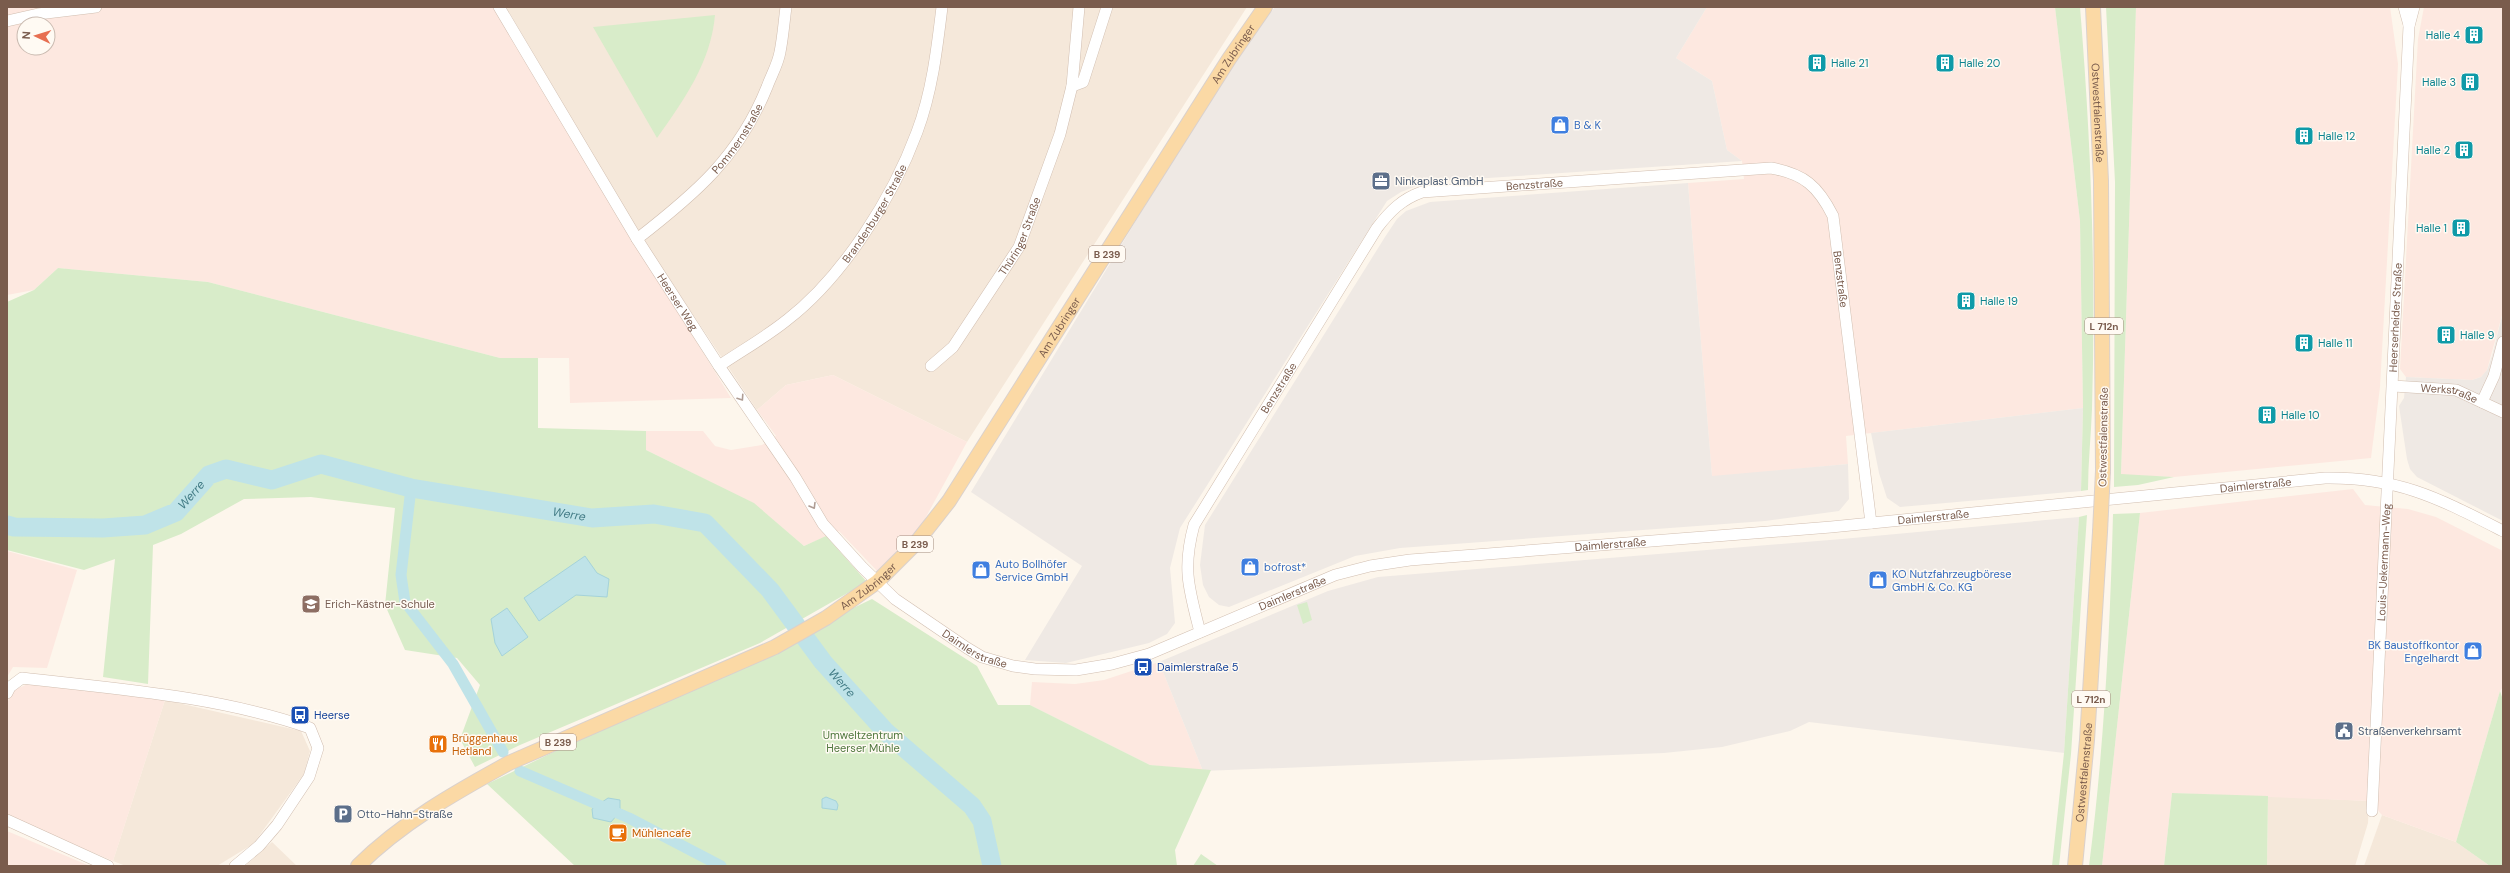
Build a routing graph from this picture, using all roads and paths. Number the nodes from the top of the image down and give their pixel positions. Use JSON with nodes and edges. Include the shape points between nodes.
{"nodes":[{"id":1,"x":96,"y":7,"type":"edge"},
{"id":2,"x":499,"y":7,"type":"edge"},
{"id":3,"x":786,"y":7,"type":"edge"},
{"id":4,"x":942,"y":7,"type":"edge"},
{"id":5,"x":1079,"y":7,"type":"edge"},
{"id":6,"x":1107,"y":7,"type":"edge"},
{"id":7,"x":1265,"y":7,"type":"edge"},
{"id":8,"x":2093,"y":7,"type":"edge"},
{"id":9,"x":2404,"y":7,"type":"edge"},
{"id":10,"x":2414,"y":7,"type":"edge"},
{"id":11,"x":7,"y":21,"type":"edge"},
{"id":12,"x":2410,"y":26,"type":"junction"},
{"id":13,"x":1072,"y":86,"type":"junction"},
{"id":14,"x":637,"y":239,"type":"junction"},
{"id":15,"x":2503,"y":342,"type":"edge"},
{"id":16,"x":719,"y":366,"type":"junction"},
{"id":17,"x":931,"y":366,"type":"dead end"},
{"id":18,"x":2392,"y":386,"type":"junction"},
{"id":19,"x":2482,"y":402,"type":"junction"},
{"id":20,"x":2503,"y":412,"type":"edge"},
{"id":21,"x":2386,"y":482,"type":"junction"},
{"id":22,"x":1871,"y":523,"type":"junction"},
{"id":23,"x":2503,"y":531,"type":"edge"},
{"id":24,"x":877,"y":582,"type":"junction"},
{"id":25,"x":1200,"y":632,"type":"junction"},
{"id":26,"x":7,"y":693,"type":"edge"},
{"id":27,"x":2372,"y":811,"type":"dead end"},
{"id":28,"x":7,"y":820,"type":"edge"},
{"id":29,"x":108,"y":866,"type":"edge"},
{"id":30,"x":235,"y":866,"type":"edge"},
{"id":31,"x":358,"y":866,"type":"edge"},
{"id":32,"x":2075,"y":866,"type":"edge"}],
"edges":[{"from":1,"to":11,"type":"street","via":[[38,14]]},
{"from":2,"to":14,"type":"street","name":"Heerser Weg"},
{"from":3,"to":14,"type":"street","name":"Pommernstraße","via":[[780,54],[757,113],[742,137],[730,155],[686,201]]},
{"from":4,"to":16,"type":"street","name":"Brandenburger Straße","via":[[935,60],[917,131],[895,183],[864,233],[837,271],[788,320]]},
{"from":5,"to":13,"type":"street","name":"Thüringer Straße"},
{"from":6,"to":13,"type":"street","via":[[1083,82]]},
{"from":7,"to":24,"type":"main road","name":"Am Zubringer","number":"B 239","via":[[1229,59],[949,501],[916,543]]},
{"from":8,"to":32,"type":"main road","name":"Ostwestfalenstraße","number":"L 712n","bridge":true,"via":[[2102,212],[2103,471],[2088,740]]},
{"from":9,"to":12,"type":"street","name":"Heerserheider Straße"},
{"from":10,"to":12,"type":"street","name":"Heerserheider Straße"},
{"from":12,"to":18,"type":"street","name":"Heerserheider Straße"},
{"from":13,"to":17,"type":"street","name":"Thüringer Straße","via":[[1060,134],[1019,247],[953,347]]},
{"from":14,"to":16,"type":"street","name":"Heerser Weg"},
{"from":15,"to":19,"type":"street","via":[[2494,376]]},
{"from":16,"to":24,"type":"street","name":"Heerser Weg","one_way":true,"via":[[795,477],[823,524]]},
{"from":18,"to":19,"type":"street","name":"Werkstraße","via":[[2446,388]]},
{"from":18,"to":21,"type":"street","name":"Heerserheider Straße"},
{"from":19,"to":20,"type":"street","name":"Werkstraße"},
{"from":21,"to":22,"type":"street","name":"Daimlerstraße","via":[[2325,478]]},
{"from":21,"to":23,"type":"street","via":[[2436,498]]},
{"from":21,"to":27,"type":"street","name":"Louis-Uekermann-Weg"},
{"from":22,"to":25,"type":"street","name":"Daimlerstraße","via":[[1399,561],[1335,575]]},
{"from":22,"to":25,"type":"street","name":"Benzstraße","via":[[1833,216],[1823,196],[1811,184],[1790,172],[1765,168],[1422,192],[1402,201],[1377,228],[1194,525],[1186,564],[1190,594]]},
{"from":24,"to":25,"type":"street","name":"Daimlerstraße","via":[[900,603],[967,648],[982,657],[1013,666],[1064,670],[1095,668],[1149,654]]},
{"from":24,"to":31,"type":"main road","name":"Am Zubringer","number":"B 239","via":[[826,618],[774,647],[509,763],[433,808],[392,837]]},
{"from":26,"to":30,"type":"street","via":[[10,687],[22,678],[206,702],[282,718],[310,728],[318,748],[309,777],[277,825],[259,846]]},
{"from":28,"to":29,"type":"street"}]}
